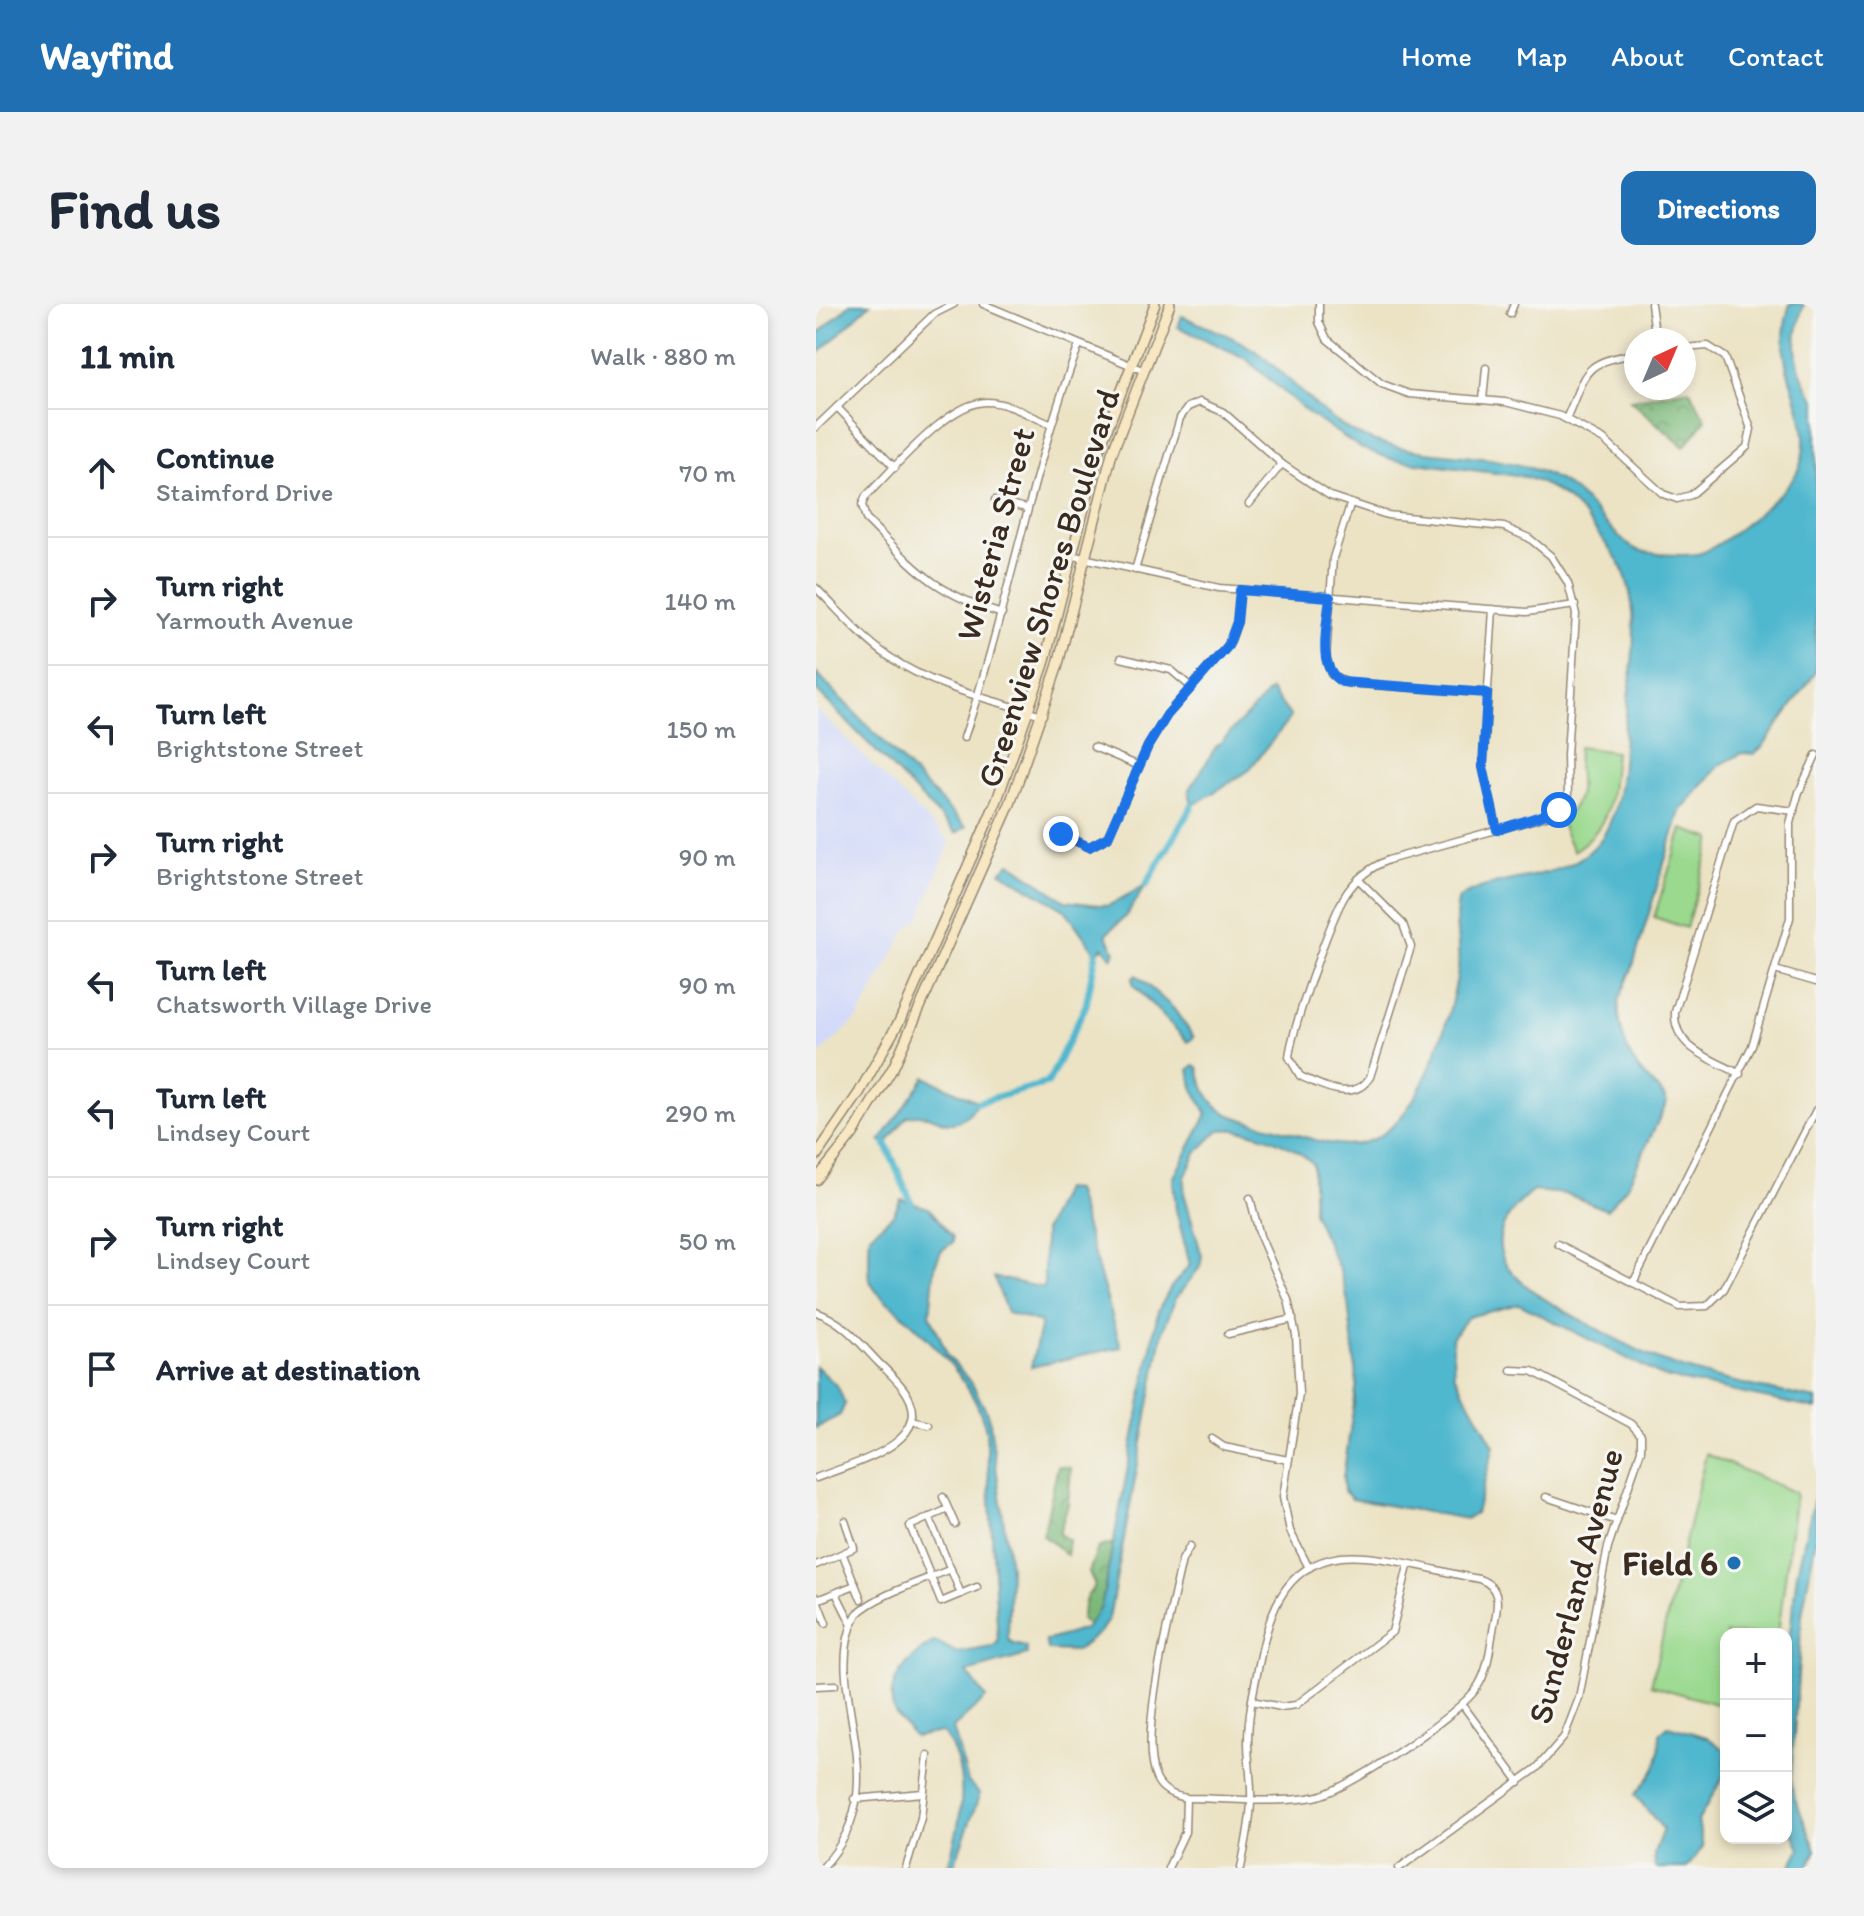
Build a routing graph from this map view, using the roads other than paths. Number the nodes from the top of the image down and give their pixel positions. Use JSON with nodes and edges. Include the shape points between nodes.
{"nodes":[{"id":1,"x":954,"y":304,"type":"edge"},
{"id":2,"x":983,"y":304,"type":"edge"},
{"id":3,"x":1155,"y":304,"type":"edge"},
{"id":4,"x":1170,"y":304,"type":"edge"},
{"id":5,"x":1319,"y":304,"type":"edge"},
{"id":6,"x":1514,"y":304,"type":"edge"},
{"id":7,"x":1651,"y":304,"type":"edge"},
{"id":8,"x":1510,"y":314,"type":"dead end"},
{"id":9,"x":1654,"y":328,"type":"edge"},
{"id":10,"x":1079,"y":345,"type":"junction"},
{"id":11,"x":1696,"y":347,"type":"edge"},
{"id":12,"x":1624,"y":356,"type":"edge"},
{"id":13,"x":1129,"y":365,"type":"junction"},
{"id":14,"x":1486,"y":368,"type":"dead end"},
{"id":15,"x":1142,"y":370,"type":"junction"},
{"id":16,"x":1483,"y":400,"type":"junction"},
{"id":17,"x":837,"y":407,"type":"junction"},
{"id":18,"x":1566,"y":419,"type":"junction"},
{"id":19,"x":1050,"y":424,"type":"junction"},
{"id":20,"x":816,"y":427,"type":"edge"},
{"id":21,"x":1282,"y":464,"type":"junction"},
{"id":22,"x":895,"y":468,"type":"junction"},
{"id":23,"x":995,"y":500,"type":"dead end"},
{"id":24,"x":1249,"y":504,"type":"dead end"},
{"id":25,"x":1350,"y":505,"type":"junction"},
{"id":26,"x":1026,"y":508,"type":"junction"},
{"id":27,"x":1070,"y":555,"type":"junction"},
{"id":28,"x":1083,"y":558,"type":"junction"},
{"id":29,"x":1135,"y":570,"type":"junction"},
{"id":30,"x":816,"y":588,"type":"edge"},
{"id":31,"x":1240,"y":590,"type":"junction"},
{"id":32,"x":1330,"y":597,"type":"junction"},
{"id":33,"x":1575,"y":605,"type":"junction"},
{"id":34,"x":1493,"y":609,"type":"junction"},
{"id":35,"x":1002,"y":614,"type":"junction"},
{"id":36,"x":1121,"y":658,"type":"dead end"},
{"id":37,"x":1191,"y":687,"type":"junction"},
{"id":38,"x":1487,"y":693,"type":"junction"},
{"id":39,"x":978,"y":695,"type":"junction"},
{"id":40,"x":1030,"y":711,"type":"junction"},
{"id":41,"x":1043,"y":715,"type":"junction"},
{"id":42,"x":964,"y":738,"type":"dead end"},
{"id":43,"x":1094,"y":747,"type":"dead end"},
{"id":44,"x":1816,"y":755,"type":"edge"},
{"id":45,"x":1139,"y":766,"type":"junction"},
{"id":46,"x":1794,"y":811,"type":"junction"},
{"id":47,"x":1497,"y":830,"type":"junction"},
{"id":48,"x":1061,"y":834,"type":"dead end"},
{"id":49,"x":1358,"y":879,"type":"junction"},
{"id":50,"x":938,"y":937,"type":"junction"},
{"id":51,"x":951,"y":943,"type":"junction"},
{"id":52,"x":1775,"y":970,"type":"junction"},
{"id":53,"x":1816,"y":982,"type":"edge"},
{"id":54,"x":1740,"y":1074,"type":"junction"},
{"id":55,"x":1816,"y":1110,"type":"edge"},
{"id":56,"x":816,"y":1156,"type":"edge"},
{"id":57,"x":816,"y":1180,"type":"edge"},
{"id":58,"x":1250,"y":1198,"type":"dead end"},
{"id":59,"x":1558,"y":1244,"type":"dead end"},
{"id":60,"x":1633,"y":1283,"type":"junction"},
{"id":61,"x":816,"y":1312,"type":"edge"},
{"id":62,"x":1293,"y":1319,"type":"junction"},
{"id":63,"x":1228,"y":1334,"type":"dead end"},
{"id":64,"x":1511,"y":1370,"type":"dead end"},
{"id":65,"x":912,"y":1421,"type":"junction"},
{"id":66,"x":929,"y":1425,"type":"dead end"},
{"id":67,"x":1212,"y":1439,"type":"dead end"},
{"id":68,"x":1288,"y":1460,"type":"junction"},
{"id":69,"x":816,"y":1478,"type":"edge"},
{"id":70,"x":943,"y":1497,"type":"dead end"},
{"id":71,"x":1546,"y":1497,"type":"dead end"},
{"id":72,"x":948,"y":1509,"type":"junction"},
{"id":73,"x":929,"y":1517,"type":"junction"},
{"id":74,"x":845,"y":1521,"type":"dead end"},
{"id":75,"x":1617,"y":1521,"type":"junction"},
{"id":76,"x":955,"y":1524,"type":"dead end"},
{"id":77,"x":1190,"y":1546,"type":"dead end"},
{"id":78,"x":843,"y":1555,"type":"junction"},
{"id":79,"x":816,"y":1565,"type":"edge"},
{"id":80,"x":1408,"y":1566,"type":"junction"},
{"id":81,"x":1309,"y":1568,"type":"junction"},
{"id":82,"x":951,"y":1569,"type":"junction"},
{"id":83,"x":931,"y":1577,"type":"junction"},
{"id":84,"x":855,"y":1585,"type":"junction"},
{"id":85,"x":977,"y":1587,"type":"dead end"},
{"id":86,"x":836,"y":1593,"type":"junction"},
{"id":87,"x":961,"y":1594,"type":"junction"},
{"id":88,"x":817,"y":1598,"type":"edge"},
{"id":89,"x":861,"y":1599,"type":"dead end"},
{"id":90,"x":826,"y":1623,"type":"dead end"},
{"id":91,"x":851,"y":1623,"type":"junction"},
{"id":92,"x":837,"y":1653,"type":"dead end"},
{"id":93,"x":835,"y":1673,"type":"dead end"},
{"id":94,"x":835,"y":1685,"type":"junction"},
{"id":95,"x":816,"y":1686,"type":"edge"},
{"id":96,"x":837,"y":1697,"type":"dead end"},
{"id":97,"x":1252,"y":1701,"type":"junction"},
{"id":98,"x":1462,"y":1704,"type":"junction"},
{"id":99,"x":843,"y":1727,"type":"dead end"},
{"id":100,"x":928,"y":1755,"type":"dead end"},
{"id":101,"x":1519,"y":1782,"type":"junction"},
{"id":102,"x":923,"y":1793,"type":"junction"},
{"id":103,"x":1186,"y":1798,"type":"junction"},
{"id":104,"x":1251,"y":1798,"type":"junction"},
{"id":105,"x":854,"y":1799,"type":"junction"},
{"id":106,"x":1240,"y":1867,"type":"edge"},
{"id":107,"x":822,"y":1868,"type":"edge"},
{"id":108,"x":906,"y":1868,"type":"edge"},
{"id":109,"x":1168,"y":1868,"type":"edge"},
{"id":110,"x":1399,"y":1868,"type":"edge"}],
"edges":[{"from":1,"to":17,"type":"street","via":[[934,314]]},
{"from":2,"to":10,"type":"street"},
{"from":3,"to":13,"type":"street","name":"Greenview Shores Boulevard"},
{"from":4,"to":15,"type":"street","name":"Greenview Shores Boulevard"},
{"from":5,"to":16,"type":"street","via":[[1319,322],[1327,339],[1382,384],[1409,394]]},
{"from":6,"to":8,"type":"street"},
{"from":7,"to":9,"type":"street"},
{"from":10,"to":13,"type":"street"},
{"from":10,"to":19,"type":"street","name":"Wisteria Street"},
{"from":11,"to":18,"type":"street","via":[[1708,346],[1725,357],[1751,429],[1747,447],[1686,497],[1667,497],[1618,451]]},
{"from":12,"to":18,"type":"street","via":[[1591,367]]},
{"from":13,"to":15,"type":"street"},
{"from":13,"to":27,"type":"street","name":"Greenview Shores Boulevard","via":[[1094,464]]},
{"from":14,"to":16,"type":"street"},
{"from":15,"to":28,"type":"street","name":"Greenview Shores Boulevard"},
{"from":16,"to":18,"type":"street","via":[[1524,405]]},
{"from":17,"to":20,"type":"street"},
{"from":17,"to":22,"type":"street"},
{"from":19,"to":22,"type":"street","via":[[996,402],[969,405],[953,413]]},
{"from":19,"to":26,"type":"street","name":"Wisteria Street"},
{"from":21,"to":24,"type":"street"},
{"from":21,"to":25,"type":"street"},
{"from":21,"to":29,"type":"street","via":[[1214,405],[1200,402],[1188,407],[1169,448]]},
{"from":22,"to":35,"type":"street","via":[[866,496],[863,515],[935,587]]},
{"from":23,"to":26,"type":"street"},
{"from":25,"to":32,"type":"street","via":[[1335,549]]},
{"from":25,"to":33,"type":"street","via":[[1517,532],[1557,564]]},
{"from":26,"to":35,"type":"street","name":"Wisteria Street"},
{"from":27,"to":28,"type":"street"},
{"from":27,"to":40,"type":"street","name":"Greenview Shores Boulevard"},
{"from":28,"to":29,"type":"street"},
{"from":28,"to":41,"type":"street","name":"Greenview Shores Boulevard"},
{"from":29,"to":31,"type":"street"},
{"from":30,"to":39,"type":"street","via":[[889,657]]},
{"from":31,"to":32,"type":"street"},
{"from":31,"to":37,"type":"street","via":[[1230,643]]},
{"from":32,"to":34,"type":"street"},
{"from":32,"to":38,"type":"street","via":[[1326,661],[1338,680]]},
{"from":33,"to":34,"type":"street","via":[[1537,611]]},
{"from":33,"to":47,"type":"street","via":[[1568,796],[1550,815]]},
{"from":34,"to":38,"type":"street"},
{"from":35,"to":39,"type":"street","name":"Wisteria Street"},
{"from":36,"to":37,"type":"street","via":[[1171,670]]},
{"from":37,"to":45,"type":"street","via":[[1162,722]]},
{"from":38,"to":47,"type":"street","via":[[1483,767]]},
{"from":39,"to":40,"type":"street"},
{"from":39,"to":42,"type":"street","name":"Wisteria Street"},
{"from":40,"to":41,"type":"street"},
{"from":40,"to":50,"type":"street","name":"Greenview Shores Boulevard"},
{"from":41,"to":51,"type":"street","name":"Greenview Shores Boulevard"},
{"from":43,"to":45,"type":"street"},
{"from":44,"to":46,"type":"street"},
{"from":45,"to":48,"type":"street","via":[[1105,840],[1084,847]]},
{"from":46,"to":52,"type":"street","via":[[1790,918]]},
{"from":46,"to":54,"type":"street","via":[[1756,806],[1731,825],[1675,1012],[1685,1043]]},
{"from":47,"to":49,"type":"street","via":[[1393,858]]},
{"from":49,"to":49,"type":"street","via":[[1403,924],[1411,952],[1370,1077],[1357,1090],[1344,1091],[1300,1076],[1289,1053],[1339,908]]},
{"from":50,"to":51,"type":"street"},
{"from":50,"to":56,"type":"street","name":"Greenview Shores Boulevard","via":[[879,1059]]},
{"from":51,"to":57,"type":"street","name":"Greenview Shores Boulevard","via":[[894,1066],[853,1134]]},
{"from":52,"to":53,"type":"street"},
{"from":52,"to":54,"type":"street"},
{"from":54,"to":60,"type":"street"},
{"from":55,"to":60,"type":"street","via":[[1721,1294],[1707,1306],[1684,1308]]},
{"from":58,"to":62,"type":"street"},
{"from":59,"to":60,"type":"street"},
{"from":61,"to":65,"type":"street","via":[[839,1321],[902,1387],[910,1399]]},
{"from":62,"to":63,"type":"street"},
{"from":62,"to":68,"type":"street","via":[[1299,1384]]},
{"from":64,"to":75,"type":"street","name":"Sunderland Avenue","via":[[1532,1371],[1638,1431],[1641,1450]]},
{"from":65,"to":66,"type":"street"},
{"from":65,"to":69,"type":"street","via":[[896,1444]]},
{"from":67,"to":68,"type":"street","via":[[1224,1447]]},
{"from":68,"to":81,"type":"street","via":[[1283,1508]]},
{"from":70,"to":72,"type":"street"},
{"from":71,"to":75,"type":"street"},
{"from":72,"to":73,"type":"street"},
{"from":72,"to":76,"type":"street"},
{"from":73,"to":82,"type":"street"},
{"from":73,"to":83,"type":"street","via":[[910,1526]]},
{"from":74,"to":78,"type":"street","via":[[854,1548]]},
{"from":75,"to":101,"type":"street","name":"Sunderland Avenue","via":[[1574,1714],[1555,1750]]},
{"from":77,"to":103,"type":"street","via":[[1179,1574],[1152,1735],[1156,1778],[1166,1790]]},
{"from":78,"to":79,"type":"street"},
{"from":78,"to":84,"type":"street"},
{"from":80,"to":81,"type":"street","via":[[1354,1557]]},
{"from":80,"to":97,"type":"street","via":[[1397,1624],[1386,1640],[1296,1705]]},
{"from":80,"to":98,"type":"street","via":[[1484,1581],[1496,1593],[1486,1669]]},
{"from":81,"to":97,"type":"street","via":[[1290,1582],[1271,1611]]},
{"from":82,"to":83,"type":"street"},
{"from":82,"to":87,"type":"street"},
{"from":83,"to":87,"type":"street","via":[[941,1602]]},
{"from":83,"to":91,"type":"street","via":[[867,1606]]},
{"from":84,"to":86,"type":"street"},
{"from":84,"to":89,"type":"street"},
{"from":85,"to":87,"type":"street"},
{"from":86,"to":88,"type":"street"},
{"from":86,"to":91,"type":"street"},
{"from":88,"to":90,"type":"street"},
{"from":91,"to":92,"type":"street"},
{"from":93,"to":94,"type":"street"},
{"from":94,"to":95,"type":"street"},
{"from":94,"to":96,"type":"street"},
{"from":97,"to":104,"type":"street"},
{"from":98,"to":101,"type":"street"},
{"from":98,"to":104,"type":"street","via":[[1340,1789],[1314,1797]]},
{"from":99,"to":105,"type":"street"},
{"from":100,"to":102,"type":"street"},
{"from":101,"to":110,"type":"street","name":"Sunderland Avenue"},
{"from":102,"to":105,"type":"street"},
{"from":102,"to":108,"type":"street","via":[[919,1831]]},
{"from":103,"to":104,"type":"street"},
{"from":103,"to":109,"type":"street","via":[[1185,1832]]},
{"from":104,"to":106,"type":"street"},
{"from":105,"to":107,"type":"street","via":[[843,1838]]}]}
